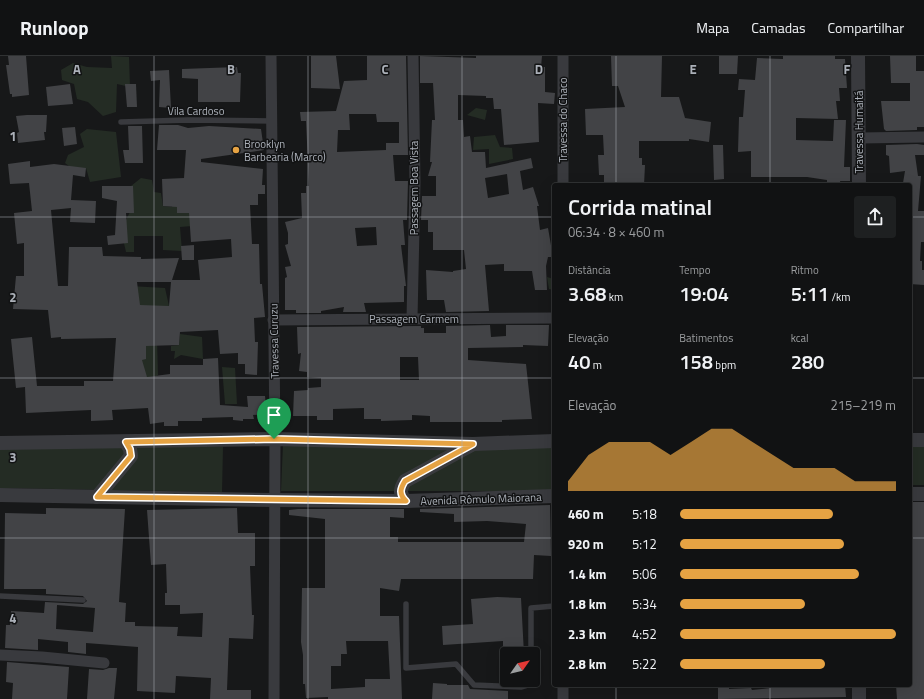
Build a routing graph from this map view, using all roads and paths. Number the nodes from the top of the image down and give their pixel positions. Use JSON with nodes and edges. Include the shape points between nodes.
{"nodes":[{"id":1,"x":271,"y":56,"type":"edge"},
{"id":2,"x":413,"y":56,"type":"edge"},
{"id":3,"x":563,"y":56,"type":"edge"},
{"id":4,"x":858,"y":56,"type":"edge"},
{"id":5,"x":121,"y":122,"type":"dead end"},
{"id":6,"x":272,"y":122,"type":"junction"},
{"id":7,"x":924,"y":136,"type":"edge"},
{"id":8,"x":860,"y":138,"type":"junction"},
{"id":9,"x":563,"y":183,"type":"edge"},
{"id":10,"x":860,"y":183,"type":"edge"},
{"id":11,"x":552,"y":318,"type":"edge"},
{"id":12,"x":412,"y":319,"type":"junction"},
{"id":13,"x":273,"y":320,"type":"junction"},
{"id":14,"x":274,"y":439,"type":"junction"},
{"id":15,"x":912,"y":440,"type":"edge"},
{"id":16,"x":924,"y":440,"type":"edge"},
{"id":17,"x":552,"y":441,"type":"edge"},
{"id":18,"x":126,"y":442,"type":"junction"},
{"id":19,"x":0,"y":443,"type":"edge"},
{"id":20,"x":473,"y":444,"type":"junction"},
{"id":21,"x":912,"y":494,"type":"edge"},
{"id":22,"x":924,"y":494,"type":"edge"},
{"id":23,"x":0,"y":495,"type":"edge"},
{"id":24,"x":552,"y":496,"type":"edge"},
{"id":25,"x":97,"y":497,"type":"junction"},
{"id":26,"x":274,"y":500,"type":"junction"},
{"id":27,"x":406,"y":501,"type":"junction"},
{"id":28,"x":0,"y":596,"type":"edge"},
{"id":29,"x":83,"y":600,"type":"dead end"},
{"id":30,"x":406,"y":604,"type":"dead end"},
{"id":31,"x":552,"y":606,"type":"edge"},
{"id":32,"x":531,"y":647,"type":"edge"},
{"id":33,"x":0,"y":655,"type":"edge"},
{"id":34,"x":104,"y":663,"type":"dead end"},
{"id":35,"x":500,"y":686,"type":"edge"},
{"id":36,"x":563,"y":687,"type":"edge"},
{"id":37,"x":858,"y":687,"type":"edge"},
{"id":38,"x":274,"y":699,"type":"edge"},
{"id":39,"x":563,"y":699,"type":"edge"},
{"id":40,"x":859,"y":699,"type":"edge"}],
"edges":[{"from":1,"to":6,"type":"street","name":"Travessa Curuzu"},
{"from":2,"to":12,"type":"street","name":"Passagem Boa Vista","via":[[415,182]]},
{"from":3,"to":9,"type":"street","name":"Travessa do Chaco"},
{"from":4,"to":8,"type":"street","name":"Travessa Humaitá"},
{"from":5,"to":6,"type":"lane","name":"Vila Cardoso"},
{"from":6,"to":13,"type":"street","name":"Travessa Curuzu"},
{"from":7,"to":8,"type":"street"},
{"from":8,"to":10,"type":"street","name":"Travessa Humaitá"},
{"from":11,"to":12,"type":"street","name":"Passagem Carmem"},
{"from":12,"to":13,"type":"street","name":"Passagem Carmem"},
{"from":13,"to":14,"type":"street","name":"Travessa Curuzu"},
{"from":14,"to":18,"type":"street"},
{"from":14,"to":20,"type":"street"},
{"from":14,"to":26,"type":"street","name":"Travessa Curuzu"},
{"from":15,"to":16,"type":"street"},
{"from":17,"to":20,"type":"street"},
{"from":18,"to":19,"type":"street"},
{"from":18,"to":25,"type":"street","via":[[131,456]]},
{"from":20,"to":27,"type":"street","via":[[405,481],[400,489]]},
{"from":21,"to":22,"type":"street"},
{"from":23,"to":25,"type":"street","name":"Avenida Rômulo Maiorana"},
{"from":24,"to":27,"type":"street","name":"Avenida Rômulo Maiorana"},
{"from":25,"to":26,"type":"street","name":"Avenida Rômulo Maiorana"},
{"from":26,"to":27,"type":"street","name":"Avenida Rômulo Maiorana"},
{"from":26,"to":38,"type":"street","name":"Travessa Curuzu"},
{"from":28,"to":29,"type":"lane"},
{"from":30,"to":35,"type":"lane","via":[[406,668],[456,664],[474,685]]},
{"from":31,"to":32,"type":"lane","via":[[531,608]]},
{"from":33,"to":34,"type":"street"},
{"from":36,"to":39,"type":"street"},
{"from":37,"to":40,"type":"street"}]}
